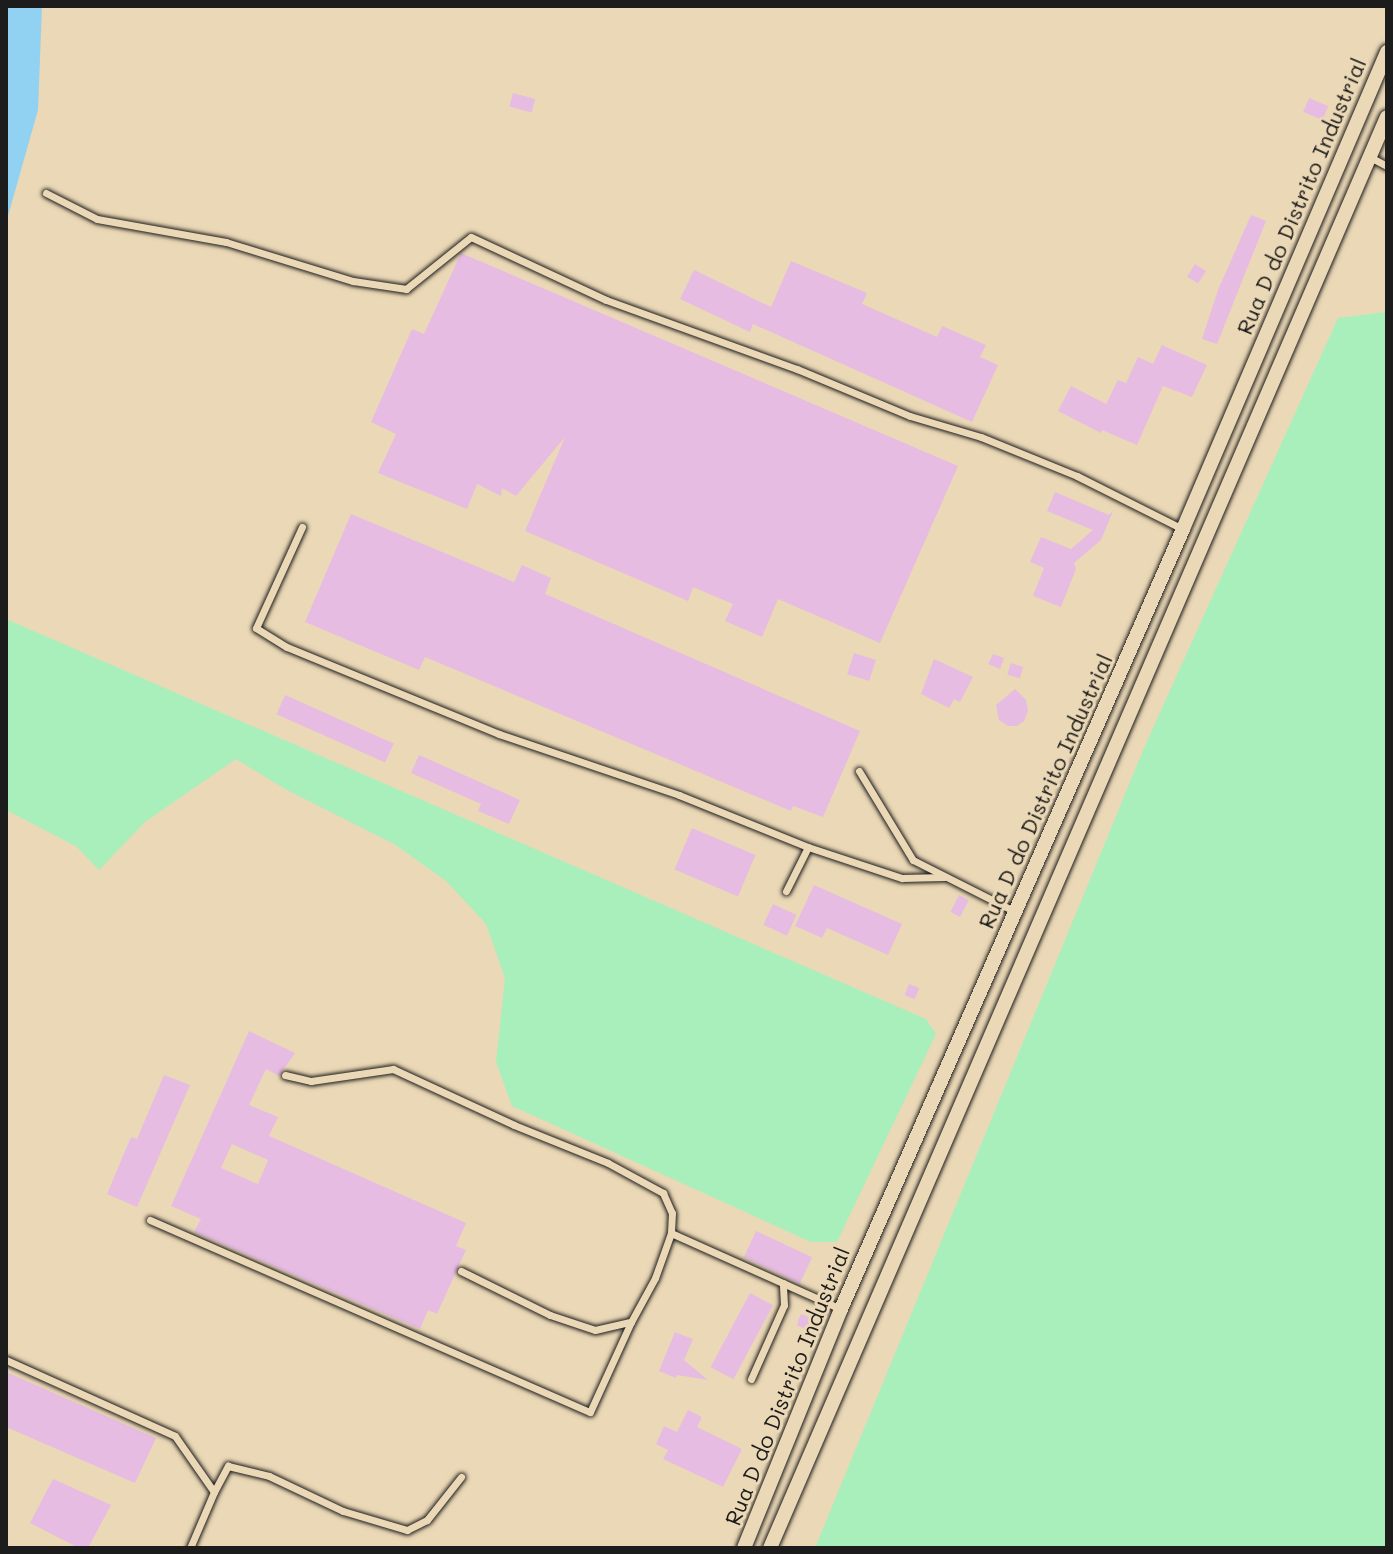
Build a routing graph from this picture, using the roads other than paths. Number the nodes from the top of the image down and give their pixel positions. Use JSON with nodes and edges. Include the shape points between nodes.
{"nodes":[{"id":1,"x":1387,"y":52,"type":"edge"},
{"id":2,"x":1387,"y":117,"type":"edge"},
{"id":3,"x":1370,"y":157,"type":"junction"},
{"id":4,"x":1387,"y":166,"type":"edge"},
{"id":5,"x":46,"y":193,"type":"dead end"},
{"id":6,"x":302,"y":527,"type":"dead end"},
{"id":7,"x":1183,"y":529,"type":"junction"},
{"id":8,"x":1208,"y":538,"type":"junction"},
{"id":9,"x":859,"y":771,"type":"dead end"},
{"id":10,"x":808,"y":847,"type":"junction"},
{"id":11,"x":944,"y":877,"type":"junction"},
{"id":12,"x":786,"y":891,"type":"dead end"},
{"id":13,"x":1016,"y":912,"type":"junction"},
{"id":14,"x":285,"y":1075,"type":"dead end"},
{"id":15,"x":150,"y":1220,"type":"dead end"},
{"id":16,"x":671,"y":1233,"type":"junction"},
{"id":17,"x":461,"y":1271,"type":"dead end"},
{"id":18,"x":783,"y":1283,"type":"junction"},
{"id":19,"x":841,"y":1309,"type":"junction"},
{"id":20,"x":631,"y":1322,"type":"junction"},
{"id":21,"x":6,"y":1360,"type":"edge"},
{"id":22,"x":751,"y":1379,"type":"dead end"},
{"id":23,"x":461,"y":1477,"type":"dead end"},
{"id":24,"x":214,"y":1492,"type":"junction"},
{"id":25,"x":190,"y":1548,"type":"edge"},
{"id":26,"x":744,"y":1548,"type":"edge"},
{"id":27,"x":770,"y":1548,"type":"edge"}],
"edges":[{"from":1,"to":7,"type":"street","name":"Rua D do Distrito Industrial"},
{"from":2,"to":3,"type":"street","name":"Rua D do Distrito Industrial"},
{"from":3,"to":4,"type":"lane"},
{"from":3,"to":8,"type":"street","name":"Rua D do Distrito Industrial"},
{"from":5,"to":7,"type":"lane","via":[[97,219],[226,242],[353,281],[406,289],[471,237],[606,300],[1077,476]]},
{"from":6,"to":10,"type":"lane","via":[[256,628],[287,647],[499,734],[679,795]]},
{"from":7,"to":8,"type":"street"},
{"from":7,"to":13,"type":"street","name":"Rua D do Distrito Industrial"},
{"from":8,"to":27,"type":"street","name":"Rua D do Distrito Industrial"},
{"from":9,"to":11,"type":"lane","via":[[913,860]]},
{"from":10,"to":11,"type":"lane","via":[[902,878]]},
{"from":10,"to":12,"type":"lane"},
{"from":11,"to":13,"type":"lane"},
{"from":13,"to":19,"type":"street","name":"Rua D do Distrito Industrial"},
{"from":14,"to":16,"type":"lane","via":[[311,1081],[393,1069],[608,1163],[663,1193],[672,1213]]},
{"from":15,"to":20,"type":"lane","via":[[590,1412]]},
{"from":16,"to":18,"type":"lane"},
{"from":16,"to":20,"type":"lane"},
{"from":17,"to":20,"type":"lane","via":[[550,1315],[595,1330]]},
{"from":18,"to":19,"type":"lane"},
{"from":18,"to":22,"type":"lane","via":[[784,1305]]},
{"from":19,"to":26,"type":"street","name":"Rua D do Distrito Industrial"},
{"from":21,"to":24,"type":"lane","via":[[175,1436]]},
{"from":23,"to":24,"type":"lane","via":[[427,1520],[407,1530],[343,1511],[269,1476],[228,1466]]},
{"from":24,"to":25,"type":"lane"}]}
